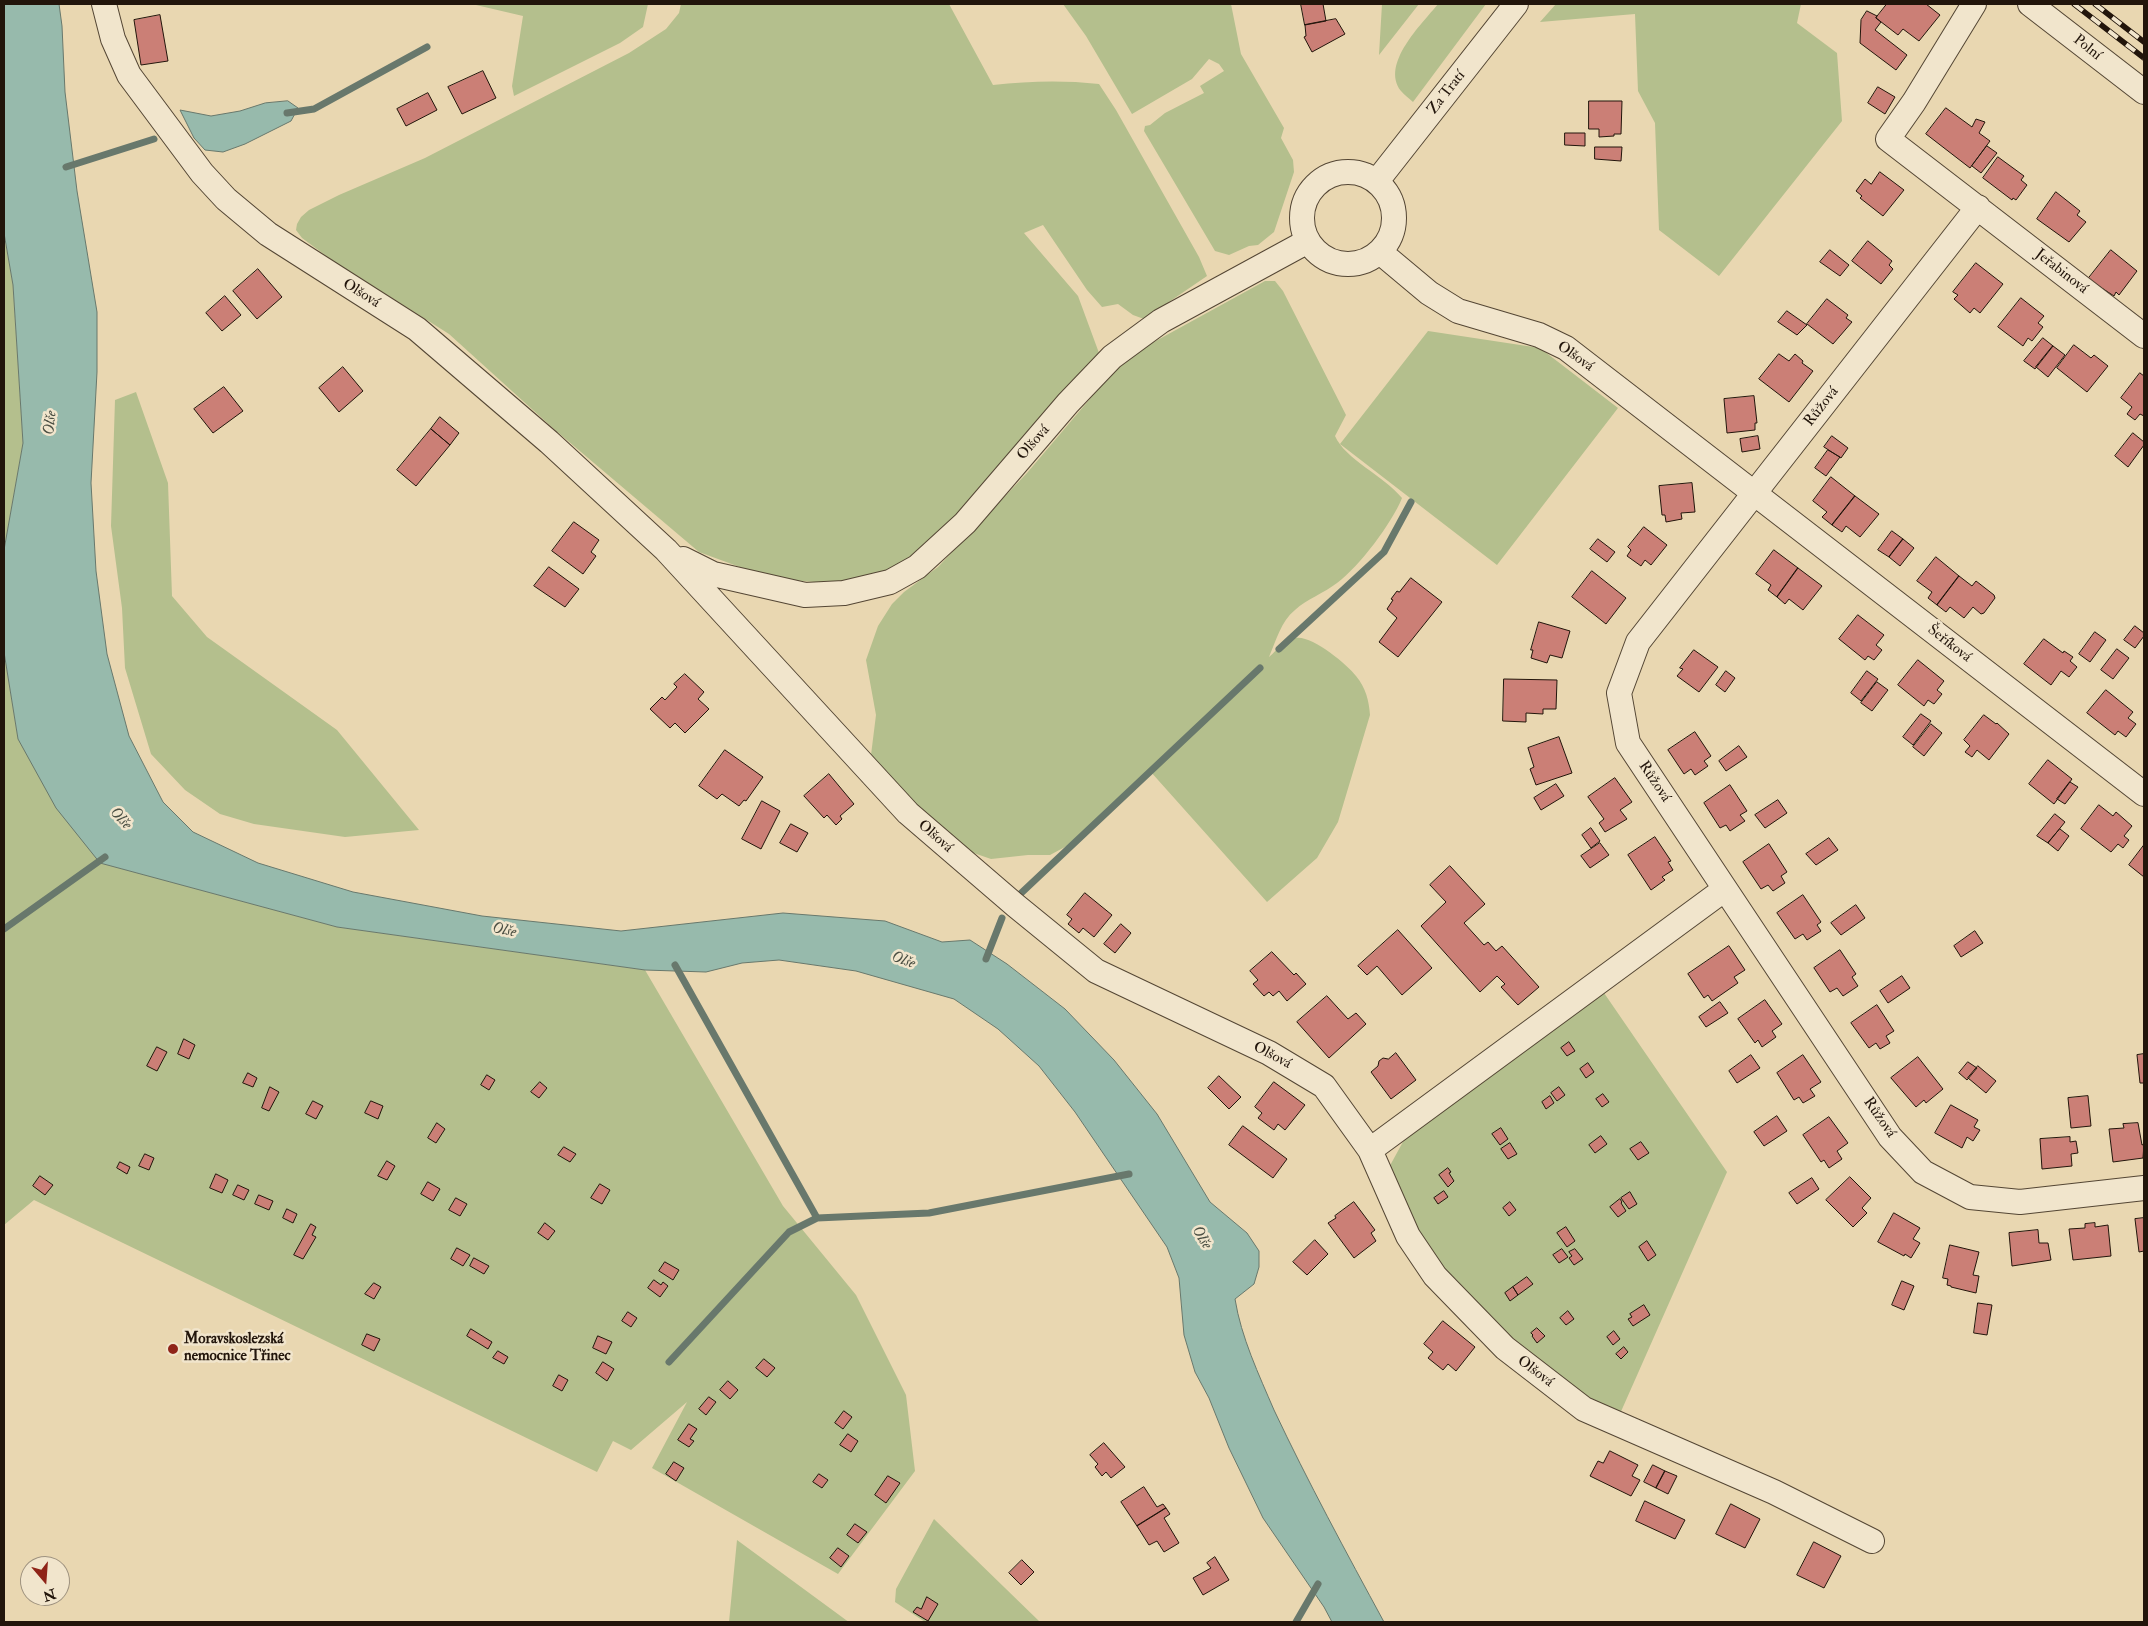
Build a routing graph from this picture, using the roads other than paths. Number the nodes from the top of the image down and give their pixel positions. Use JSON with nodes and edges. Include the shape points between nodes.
{"nodes":[{"id":1,"x":104,"y":4,"type":"edge"},
{"id":2,"x":1516,"y":4,"type":"edge"},
{"id":3,"x":1974,"y":4,"type":"edge"},
{"id":4,"x":2030,"y":4,"type":"edge"},
{"id":5,"x":2144,"y":92,"type":"edge"},
{"id":6,"x":1376,"y":181,"type":"junction"},
{"id":7,"x":1978,"y":207,"type":"junction"},
{"id":8,"x":1308,"y":241,"type":"junction"},
{"id":9,"x":1380,"y":252,"type":"junction"},
{"id":10,"x":2144,"y":336,"type":"edge"},
{"id":11,"x":1754,"y":493,"type":"junction"},
{"id":12,"x":666,"y":550,"type":"junction"},
{"id":13,"x":2144,"y":794,"type":"edge"},
{"id":14,"x":1725,"y":889,"type":"junction"},
{"id":15,"x":1370,"y":1150,"type":"junction"},
{"id":16,"x":2144,"y":1188,"type":"edge"},
{"id":17,"x":1872,"y":1541,"type":"dead end"}],
"edges":[{"from":1,"to":12,"type":"street","name":"Olšová","via":[[113,39],[128,75],[202,173],[226,199],[268,234],[417,329],[549,442]]},
{"from":2,"to":6,"type":"street","name":"Za Tratí"},
{"from":3,"to":7,"type":"street","name":"Jeřabinová","via":[[1888,139]]},
{"from":4,"to":5,"type":"street","name":"Polní"},
{"from":6,"to":8,"type":"street","via":[[1361,173],[1343,172],[1314,187],[1302,212]]},
{"from":6,"to":9,"type":"street","via":[[1390,196],[1395,215],[1392,235]]},
{"from":7,"to":10,"type":"street","name":"Jeřabinová"},
{"from":7,"to":11,"type":"street","name":"Růžová"},
{"from":8,"to":9,"type":"street","via":[[1318,254],[1333,262],[1350,264],[1366,261]]},
{"from":8,"to":12,"type":"street","name":"Olšová","via":[[1162,322],[1112,356],[965,523],[916,568],[890,582],[844,593],[805,595],[713,574]]},
{"from":9,"to":11,"type":"street","name":"Olšová","via":[[1429,293],[1458,311],[1539,335],[1566,348]]},
{"from":11,"to":13,"type":"street","name":"Šeříková"},
{"from":11,"to":14,"type":"street","name":"Růžová","via":[[1638,642],[1619,692],[1628,743]]},
{"from":12,"to":15,"type":"street","name":"Olšová","via":[[908,813],[1015,905],[1096,971],[1269,1053],[1324,1086]]},
{"from":14,"to":15,"type":"street"},
{"from":14,"to":16,"type":"street","name":"Růžová","via":[[1890,1137],[1923,1172],[1970,1197],[2020,1202]]},
{"from":15,"to":17,"type":"street","name":"Olšová","via":[[1408,1236],[1434,1276],[1505,1348],[1584,1409],[1774,1492]]}]}
